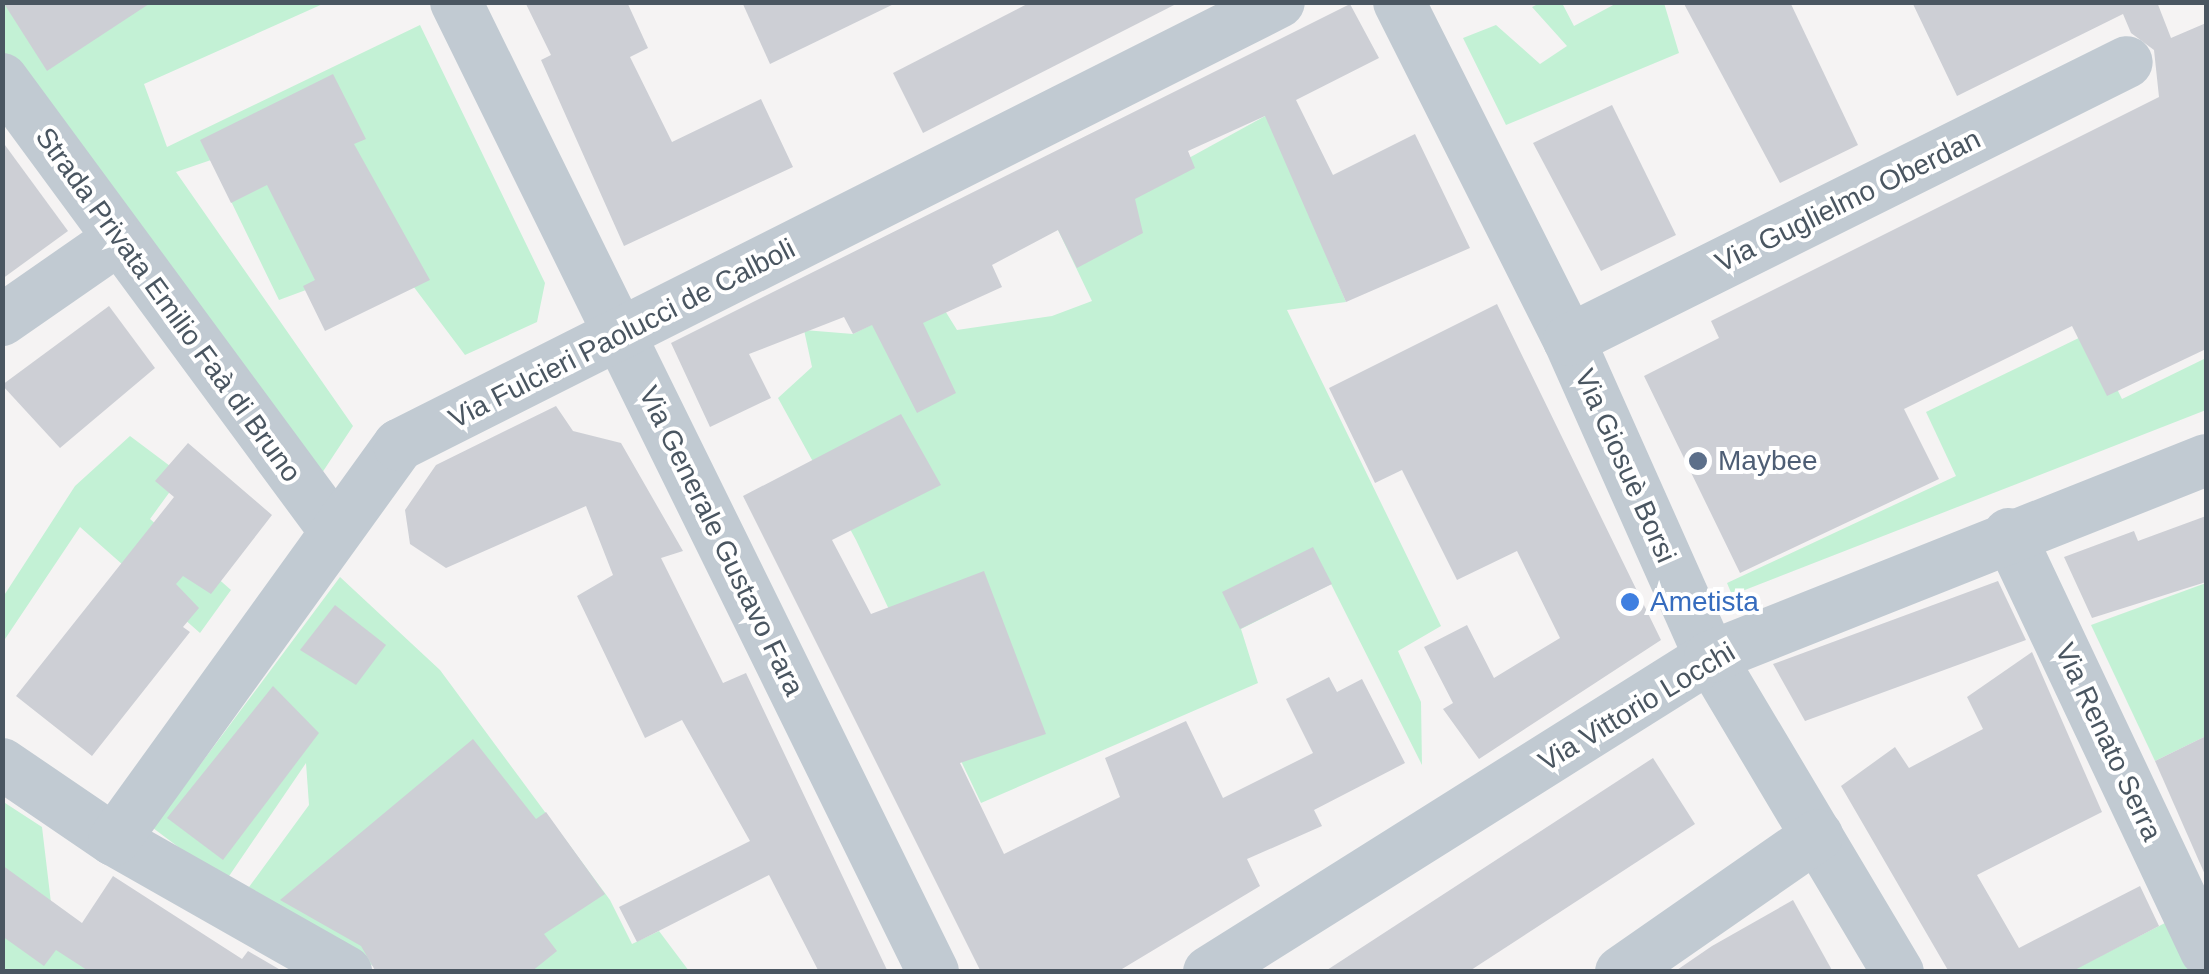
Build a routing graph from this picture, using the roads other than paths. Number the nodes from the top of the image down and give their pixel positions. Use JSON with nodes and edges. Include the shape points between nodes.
{"nodes":[{"id":1,"x":456,"y":2,"type":"edge"},
{"id":2,"x":1279,"y":2,"type":"edge"},
{"id":3,"x":1399,"y":2,"type":"edge"},
{"id":4,"x":2127,"y":62,"type":"dead end"},
{"id":5,"x":2,"y":79,"type":"edge"},
{"id":6,"x":117,"y":240,"type":"junction"},
{"id":7,"x":2,"y":320,"type":"edge"},
{"id":8,"x":619,"y":336,"type":"junction"},
{"id":9,"x":1569,"y":340,"type":"junction"},
{"id":10,"x":2206,"y":460,"type":"edge"},
{"id":11,"x":335,"y":531,"type":"junction"},
{"id":12,"x":2009,"y":534,"type":"junction"},
{"id":13,"x":1710,"y":658,"type":"junction"},
{"id":14,"x":2,"y":764,"type":"edge"},
{"id":15,"x":1817,"y":836,"type":"junction"},
{"id":16,"x":114,"y":840,"type":"junction"},
{"id":17,"x":2206,"y":951,"type":"edge"},
{"id":18,"x":346,"y":972,"type":"edge"},
{"id":19,"x":933,"y":972,"type":"edge"},
{"id":20,"x":1209,"y":972,"type":"edge"},
{"id":21,"x":1621,"y":972,"type":"edge"},
{"id":22,"x":1898,"y":972,"type":"edge"}],
"edges":[{"from":1,"to":8,"type":"street","name":"Via Generale Gustavo Fara"},
{"from":2,"to":8,"type":"street","name":"Via Fulcieri Paolucci de Calboli"},
{"from":3,"to":9,"type":"street","name":"Via Giosuè Borsi"},
{"from":4,"to":9,"type":"street","name":"Via Guglielmo Oberdan"},
{"from":5,"to":6,"type":"street","name":"Strada Privata Emilio Faà di Bruno"},
{"from":6,"to":7,"type":"street"},
{"from":6,"to":11,"type":"street","name":"Strada Privata Emilio Faà di Bruno"},
{"from":8,"to":11,"type":"street","name":"Via Fulcieri Paolucci de Calboli","via":[[399,446]]},
{"from":8,"to":19,"type":"street","name":"Via Generale Gustavo Fara"},
{"from":9,"to":13,"type":"street","name":"Via Giosuè Borsi"},
{"from":10,"to":12,"type":"street","name":"Via Vittorio Locchi"},
{"from":11,"to":16,"type":"street","name":"Via Fulcieri Paolucci de Calboli"},
{"from":12,"to":13,"type":"street","name":"Via Vittorio Locchi"},
{"from":12,"to":17,"type":"street","name":"Via Renato Serra"},
{"from":13,"to":15,"type":"street","name":"Via Giosuè Borsi"},
{"from":13,"to":20,"type":"street","name":"Via Vittorio Locchi"},
{"from":14,"to":16,"type":"street"},
{"from":15,"to":21,"type":"street"},
{"from":15,"to":22,"type":"street","name":"Via Giosuè Borsi"},
{"from":16,"to":18,"type":"street"}]}
